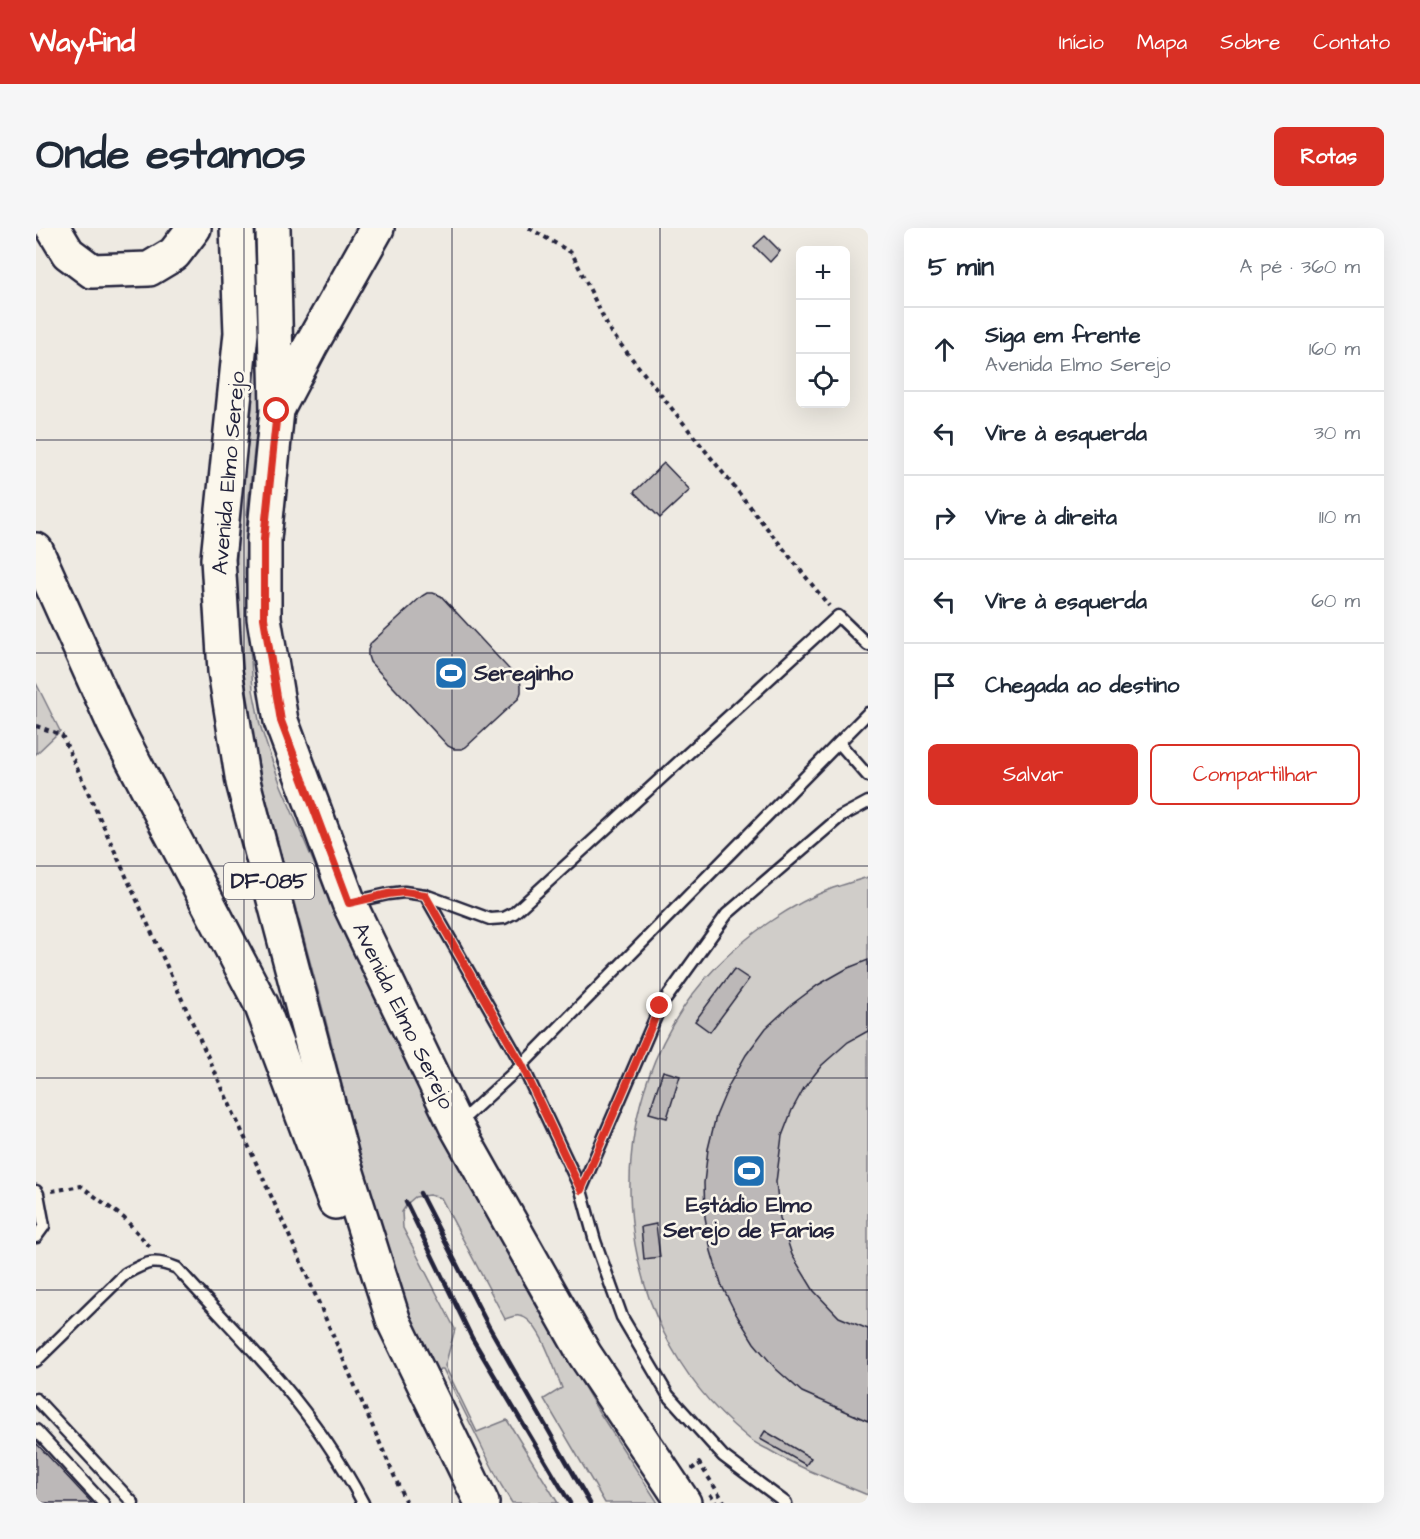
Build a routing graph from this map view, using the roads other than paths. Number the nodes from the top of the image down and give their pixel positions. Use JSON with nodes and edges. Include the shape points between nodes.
{"nodes":[{"id":1,"x":53,"y":228,"type":"edge"},
{"id":2,"x":194,"y":228,"type":"edge"},
{"id":3,"x":237,"y":228,"type":"edge"},
{"id":4,"x":273,"y":228,"type":"edge"},
{"id":5,"x":377,"y":228,"type":"edge"},
{"id":6,"x":277,"y":411,"type":"junction"},
{"id":7,"x":36,"y":550,"type":"edge"},
{"id":8,"x":868,"y":645,"type":"edge"},
{"id":9,"x":868,"y":713,"type":"edge"},
{"id":10,"x":839,"y":743,"type":"junction"},
{"id":11,"x":868,"y":776,"type":"edge"},
{"id":12,"x":868,"y":802,"type":"edge"},
{"id":13,"x":425,"y":895,"type":"junction"},
{"id":14,"x":349,"y":903,"type":"junction"},
{"id":15,"x":522,"y":1065,"type":"junction"},
{"id":16,"x":456,"y":1126,"type":"junction"},
{"id":17,"x":581,"y":1190,"type":"junction"},
{"id":18,"x":37,"y":1192,"type":"edge"},
{"id":19,"x":36,"y":1237,"type":"edge"},
{"id":20,"x":394,"y":1322,"type":"junction"},
{"id":21,"x":36,"y":1361,"type":"edge"},
{"id":22,"x":36,"y":1400,"type":"edge"},
{"id":23,"x":36,"y":1430,"type":"edge"},
{"id":24,"x":696,"y":1488,"type":"edge"},
{"id":25,"x":104,"y":1503,"type":"edge"},
{"id":26,"x":133,"y":1503,"type":"edge"},
{"id":27,"x":363,"y":1503,"type":"edge"},
{"id":28,"x":482,"y":1503,"type":"edge"},
{"id":29,"x":786,"y":1503,"type":"edge"}],
"edges":[{"from":1,"to":2,"type":"main road","via":[[68,253],[92,271],[149,269],[174,254]]},
{"from":3,"to":20,"type":"main road","name":"Avenida Elmo Serejo","number":"DF-085","via":[[241,333],[218,559],[225,670],[243,782],[342,1158]]},
{"from":4,"to":6,"type":"main road","name":"Avenida Elmo Serejo","number":"DF-085"},
{"from":5,"to":6,"type":"main road"},
{"from":6,"to":14,"type":"main road","name":"Avenida Elmo Serejo","number":"DF-085","via":[[264,539],[264,618],[281,721]]},
{"from":7,"to":20,"type":"main road","via":[[115,726],[261,1004],[355,1256]]},
{"from":8,"to":13,"type":"lane","via":[[838,616],[514,913],[490,919]]},
{"from":9,"to":10,"type":"lane"},
{"from":10,"to":11,"type":"lane"},
{"from":10,"to":15,"type":"lane"},
{"from":12,"to":17,"type":"lane","via":[[840,817],[727,914],[660,1006]]},
{"from":13,"to":14,"type":"lane","via":[[404,892]]},
{"from":13,"to":15,"type":"lane"},
{"from":14,"to":16,"type":"main road","name":"Avenida Elmo Serejo","number":"DF-085"},
{"from":15,"to":16,"type":"lane"},
{"from":15,"to":17,"type":"lane"},
{"from":16,"to":24,"type":"main road","name":"Avenida Elmo Serejo","number":"DF-085","via":[[585,1355]]},
{"from":17,"to":29,"type":"lane","via":[[622,1317],[668,1395],[723,1456]]},
{"from":18,"to":19,"type":"lane","via":[[44,1226]]},
{"from":20,"to":28,"type":"main road","name":"Avenida Elmo Serejo","number":"DF-085"},
{"from":21,"to":27,"type":"lane","via":[[125,1274],[155,1262],[177,1268],[281,1382],[339,1460]]},
{"from":22,"to":26,"type":"lane"},
{"from":23,"to":25,"type":"lane"}]}
